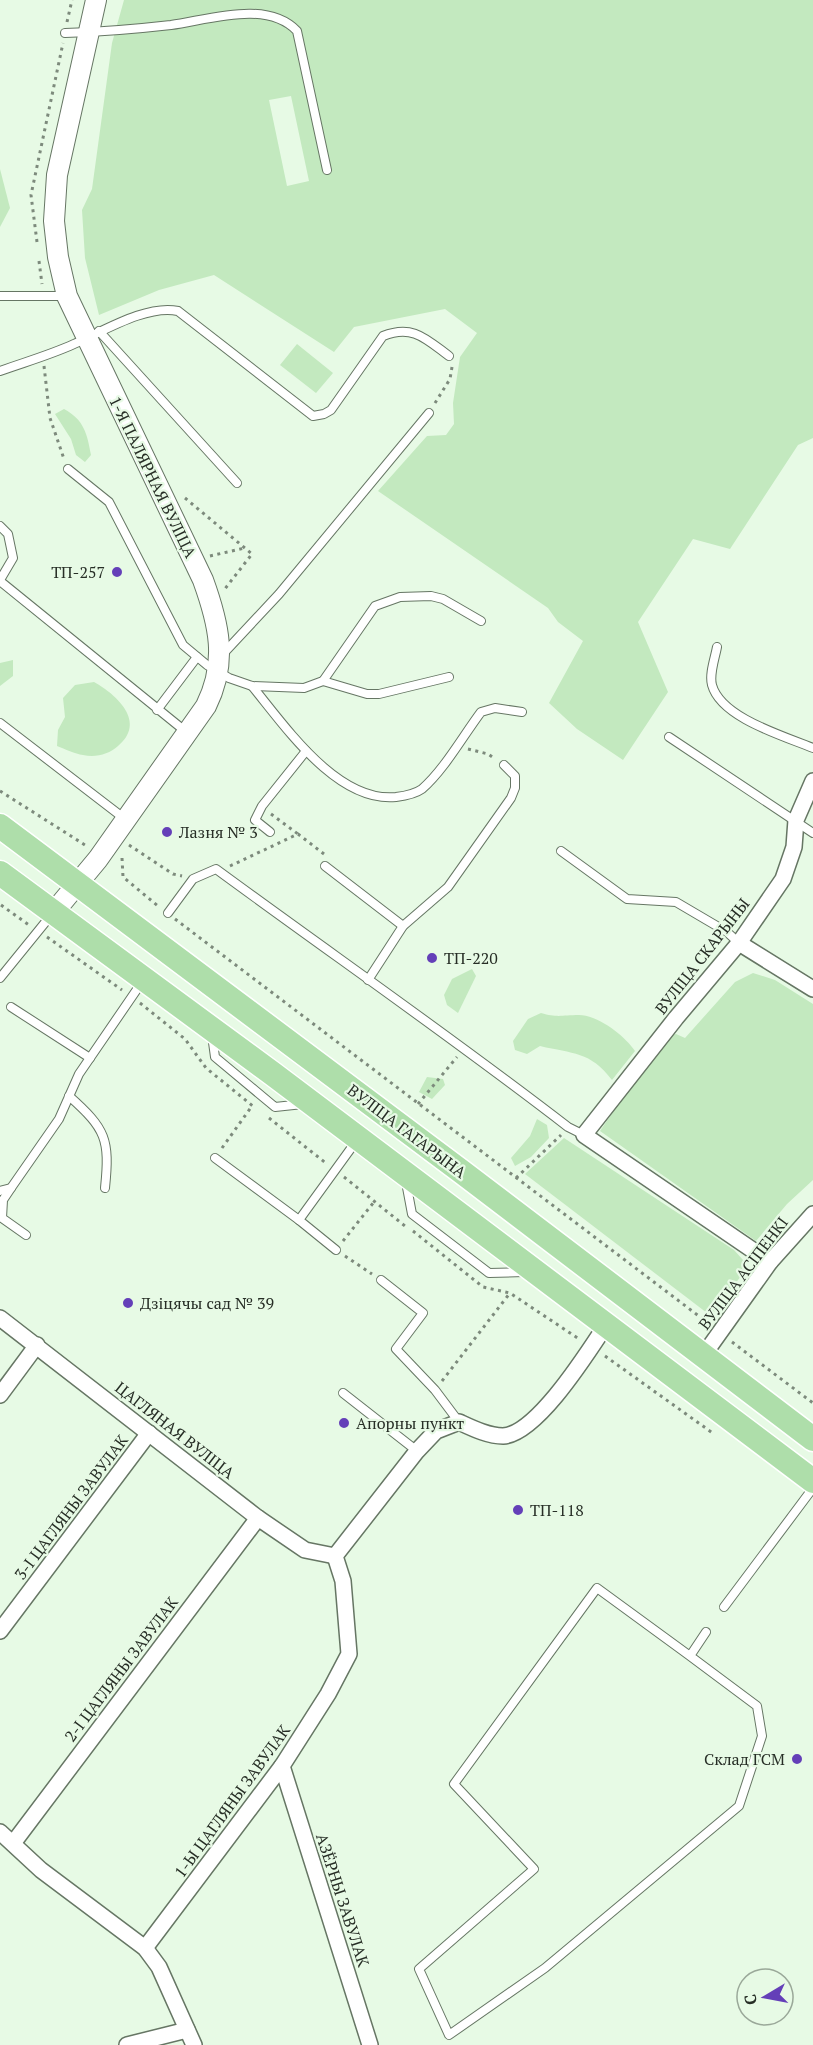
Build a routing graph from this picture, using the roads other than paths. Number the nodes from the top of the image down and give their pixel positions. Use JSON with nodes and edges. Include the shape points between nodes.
{"nodes":[{"id":1,"x":96,"y":0,"type":"edge"},
{"id":2,"x":90,"y":32,"type":"junction"},
{"id":3,"x":65,"y":33,"type":"road end"},
{"id":4,"x":327,"y":170,"type":"dead end"},
{"id":5,"x":0,"y":296,"type":"edge"},
{"id":6,"x":67,"y":296,"type":"junction"},
{"id":7,"x":93,"y":334,"type":"junction"},
{"id":8,"x":449,"y":356,"type":"road end"},
{"id":9,"x":0,"y":370,"type":"edge"},
{"id":10,"x":429,"y":413,"type":"road end"},
{"id":11,"x":68,"y":469,"type":"road end"},
{"id":12,"x":237,"y":483,"type":"dead end"},
{"id":13,"x":0,"y":526,"type":"edge"},
{"id":14,"x":0,"y":581,"type":"edge"},
{"id":15,"x":481,"y":621,"type":"dead end"},
{"id":16,"x":717,"y":647,"type":"dead end"},
{"id":17,"x":197,"y":657,"type":"junction"},
{"id":18,"x":220,"y":665,"type":"junction"},
{"id":19,"x":449,"y":677,"type":"dead end"},
{"id":20,"x":323,"y":681,"type":"junction"},
{"id":21,"x":252,"y":686,"type":"junction"},
{"id":22,"x":157,"y":710,"type":"junction"},
{"id":23,"x":522,"y":712,"type":"dead end"},
{"id":24,"x":0,"y":723,"type":"edge"},
{"id":25,"x":188,"y":733,"type":"junction"},
{"id":26,"x":669,"y":736,"type":"dead end"},
{"id":27,"x":813,"y":748,"type":"edge"},
{"id":28,"x":306,"y":750,"type":"junction"},
{"id":29,"x":504,"y":765,"type":"road end"},
{"id":30,"x":813,"y":781,"type":"edge"},
{"id":31,"x":126,"y":820,"type":"junction"},
{"id":32,"x":796,"y":820,"type":"junction"},
{"id":33,"x":0,"y":826,"type":"edge"},
{"id":34,"x":270,"y":832,"type":"dead end"},
{"id":35,"x":813,"y":833,"type":"edge"},
{"id":36,"x":561,"y":851,"type":"dead end"},
{"id":37,"x":325,"y":866,"type":"dead end"},
{"id":38,"x":0,"y":873,"type":"edge"},
{"id":39,"x":78,"y":883,"type":"junction"},
{"id":40,"x":54,"y":912,"type":"junction"},
{"id":41,"x":168,"y":913,"type":"road end"},
{"id":42,"x":403,"y":926,"type":"junction"},
{"id":43,"x":739,"y":943,"type":"junction"},
{"id":44,"x":0,"y":978,"type":"edge"},
{"id":45,"x":145,"y":979,"type":"junction"},
{"id":46,"x":368,"y":980,"type":"junction"},
{"id":47,"x":813,"y":989,"type":"edge"},
{"id":48,"x":11,"y":1007,"type":"dead end"},
{"id":49,"x":90,"y":1058,"type":"junction"},
{"id":50,"x":69,"y":1096,"type":"junction"},
{"id":51,"x":584,"y":1135,"type":"junction"},
{"id":52,"x":358,"y":1139,"type":"junction"},
{"id":53,"x":215,"y":1158,"type":"road end"},
{"id":54,"x":462,"y":1172,"type":"junction"},
{"id":55,"x":404,"y":1174,"type":"junction"},
{"id":56,"x":11,"y":1188,"type":"junction"},
{"id":57,"x":105,"y":1188,"type":"dead end"},
{"id":58,"x":0,"y":1191,"type":"edge"},
{"id":59,"x":441,"y":1200,"type":"junction"},
{"id":60,"x":813,"y":1214,"type":"edge"},
{"id":61,"x":299,"y":1220,"type":"junction"},
{"id":62,"x":26,"y":1235,"type":"dead end"},
{"id":63,"x":336,"y":1250,"type":"road end"},
{"id":64,"x":770,"y":1262,"type":"junction"},
{"id":65,"x":533,"y":1271,"type":"junction"},
{"id":66,"x":381,"y":1280,"type":"road end"},
{"id":67,"x":0,"y":1318,"type":"edge"},
{"id":68,"x":606,"y":1325,"type":"junction"},
{"id":69,"x":37,"y":1345,"type":"junction"},
{"id":70,"x":703,"y":1356,"type":"junction"},
{"id":71,"x":344,"y":1393,"type":"dead end"},
{"id":72,"x":0,"y":1395,"type":"edge"},
{"id":73,"x":459,"y":1422,"type":"junction"},
{"id":74,"x":149,"y":1433,"type":"junction"},
{"id":75,"x":813,"y":1439,"type":"edge"},
{"id":76,"x":417,"y":1450,"type":"junction"},
{"id":77,"x":813,"y":1481,"type":"edge"},
{"id":78,"x":813,"y":1488,"type":"edge"},
{"id":79,"x":258,"y":1518,"type":"junction"},
{"id":80,"x":335,"y":1556,"type":"junction"},
{"id":81,"x":724,"y":1607,"type":"dead end"},
{"id":82,"x":0,"y":1631,"type":"edge"},
{"id":83,"x":706,"y":1632,"type":"dead end"},
{"id":84,"x":690,"y":1656,"type":"junction"},
{"id":85,"x":282,"y":1767,"type":"junction"},
{"id":86,"x":0,"y":1832,"type":"edge"},
{"id":87,"x":14,"y":1842,"type":"junction"},
{"id":88,"x":145,"y":1948,"type":"junction"},
{"id":89,"x":187,"y":2030,"type":"junction"},
{"id":90,"x":127,"y":2045,"type":"edge"},
{"id":91,"x":194,"y":2045,"type":"edge"},
{"id":92,"x":370,"y":2045,"type":"edge"}],
"edges":[{"from":1,"to":2,"type":"street","name":"1-Я ПАЛЯРНАЯ ВУЛІЦА"},
{"from":2,"to":3,"type":"lane"},
{"from":2,"to":4,"type":"lane","via":[[173,24],[234,5],[265,7],[286,16],[297,31]]},
{"from":2,"to":6,"type":"street","name":"1-Я ПАЛЯРНАЯ ВУЛІЦА","via":[[57,176],[54,221]]},
{"from":5,"to":6,"type":"lane"},
{"from":6,"to":7,"type":"street","name":"1-Я ПАЛЯРНАЯ ВУЛІЦА"},
{"from":7,"to":8,"type":"lane","via":[[158,311],[178,311],[313,416],[331,410],[383,336],[416,332]]},
{"from":7,"to":9,"type":"lane"},
{"from":7,"to":12,"type":"lane"},
{"from":7,"to":18,"type":"street","name":"1-Я ПАЛЯРНАЯ ВУЛІЦА","via":[[203,580],[218,622]]},
{"from":10,"to":18,"type":"lane"},
{"from":11,"to":17,"type":"lane","via":[[109,502],[168,620],[183,645]]},
{"from":13,"to":14,"type":"lane","via":[[8,534],[13,558]]},
{"from":14,"to":22,"type":"lane"},
{"from":15,"to":20,"type":"lane","via":[[431,596],[385,600],[375,606]]},
{"from":16,"to":27,"type":"lane","via":[[711,683],[719,701],[745,719]]},
{"from":17,"to":18,"type":"lane"},
{"from":17,"to":22,"type":"lane"},
{"from":18,"to":21,"type":"lane"},
{"from":18,"to":25,"type":"street","name":"1-Я ПАЛЯРНАЯ ВУЛІЦА","via":[[206,705]]},
{"from":19,"to":20,"type":"lane","via":[[379,694]]},
{"from":20,"to":21,"type":"lane","via":[[304,688]]},
{"from":21,"to":28,"type":"lane"},
{"from":22,"to":25,"type":"lane"},
{"from":23,"to":28,"type":"lane","via":[[504,708],[481,712],[422,789],[392,797],[366,794],[349,785]]},
{"from":24,"to":31,"type":"lane"},
{"from":25,"to":31,"type":"street","name":"1-Я ПАЛЯРНАЯ ВУЛІЦА"},
{"from":26,"to":32,"type":"lane"},
{"from":28,"to":34,"type":"lane","via":[[255,820]]},
{"from":29,"to":42,"type":"lane","via":[[515,776],[511,798],[448,887]]},
{"from":30,"to":32,"type":"street","name":"ВУЛІЦА СКАРЫНЫ"},
{"from":31,"to":39,"type":"street","name":"1-Я ПАЛЯРНАЯ ВУЛІЦА"},
{"from":32,"to":35,"type":"lane"},
{"from":32,"to":43,"type":"street","name":"ВУЛІЦА СКАРЫНЫ","via":[[794,847],[783,879]]},
{"from":33,"to":39,"type":"main road","name":"ВУЛІЦА ГАГАРЫНА"},
{"from":36,"to":43,"type":"lane","via":[[627,899],[676,902]]},
{"from":37,"to":42,"type":"lane"},
{"from":38,"to":40,"type":"main road"},
{"from":39,"to":40,"type":"street","name":"1-Я ПАЛЯРНАЯ ВУЛІЦА"},
{"from":39,"to":54,"type":"main road","name":"ВУЛІЦА ГАГАРЫНА"},
{"from":40,"to":44,"type":"lane"},
{"from":40,"to":45,"type":"main road"},
{"from":41,"to":46,"type":"lane","via":[[193,879],[216,869]]},
{"from":42,"to":46,"type":"lane"},
{"from":43,"to":47,"type":"street"},
{"from":43,"to":51,"type":"street","name":"ВУЛІЦА СКАРЫНЫ"},
{"from":45,"to":49,"type":"lane"},
{"from":45,"to":52,"type":"main road"},
{"from":46,"to":51,"type":"lane"},
{"from":48,"to":49,"type":"lane"},
{"from":49,"to":50,"type":"lane"},
{"from":50,"to":56,"type":"lane","via":[[59,1119]]},
{"from":50,"to":57,"type":"lane","via":[[100,1128],[108,1158]]},
{"from":51,"to":64,"type":"street"},
{"from":52,"to":55,"type":"main road"},
{"from":52,"to":61,"type":"lane"},
{"from":53,"to":61,"type":"lane"},
{"from":54,"to":59,"type":"main road"},
{"from":54,"to":70,"type":"main road","name":"ВУЛІЦА ГАГАРЫНА"},
{"from":55,"to":59,"type":"main road"},
{"from":55,"to":65,"type":"lane","via":[[412,1214],[489,1273]]},
{"from":56,"to":58,"type":"lane"},
{"from":56,"to":62,"type":"lane","via":[[3,1200],[2,1218]]},
{"from":59,"to":65,"type":"main road"},
{"from":60,"to":64,"type":"street","name":"ВУЛІЦА АСІПЕНКІ"},
{"from":61,"to":63,"type":"lane"},
{"from":64,"to":70,"type":"street","name":"ВУЛІЦА АСІПЕНКІ"},
{"from":65,"to":68,"type":"main road"},
{"from":66,"to":73,"type":"lane","via":[[423,1313],[396,1349]]},
{"from":67,"to":69,"type":"street","name":"ЦАГЛЯНАЯ ВУЛІЦА"},
{"from":68,"to":73,"type":"street","via":[[536,1418],[520,1430],[503,1436]]},
{"from":68,"to":77,"type":"main road"},
{"from":69,"to":72,"type":"street"},
{"from":69,"to":74,"type":"street","name":"ЦАГЛЯНАЯ ВУЛІЦА"},
{"from":70,"to":75,"type":"main road","name":"ВУЛІЦА ГАГАРЫНА"},
{"from":71,"to":76,"type":"lane"},
{"from":73,"to":76,"type":"street","via":[[436,1431]]},
{"from":74,"to":79,"type":"street","name":"ЦАГЛЯНАЯ ВУЛІЦА"},
{"from":74,"to":82,"type":"street","name":"3-І ЦАГЛЯНЫ ЗАВУЛАК"},
{"from":76,"to":80,"type":"street"},
{"from":78,"to":81,"type":"lane"},
{"from":79,"to":80,"type":"street","name":"ЦАГЛЯНАЯ ВУЛІЦА","via":[[305,1551]]},
{"from":79,"to":87,"type":"street","name":"2-І ЦАГЛЯНЫ ЗАВУЛАК"},
{"from":80,"to":85,"type":"street","name":"1-Ы ЦАГЛЯНЫ ЗАВУЛАК","via":[[343,1581],[349,1654]]},
{"from":83,"to":84,"type":"lane"},
{"from":84,"to":84,"type":"lane","via":[[597,1588],[454,1784],[534,1869],[418,1969],[449,2034],[545,1968],[739,1806],[762,1736],[757,1706]]},
{"from":85,"to":88,"type":"street","name":"1-Ы ЦАГЛЯНЫ ЗАВУЛАК"},
{"from":85,"to":92,"type":"street","name":"АЗЁРНЫ ЗАВУЛАК"},
{"from":86,"to":87,"type":"street"},
{"from":87,"to":88,"type":"street","via":[[40,1870]]},
{"from":88,"to":89,"type":"street","via":[[159,1967]]},
{"from":89,"to":90,"type":"street"},
{"from":89,"to":91,"type":"street"}]}
